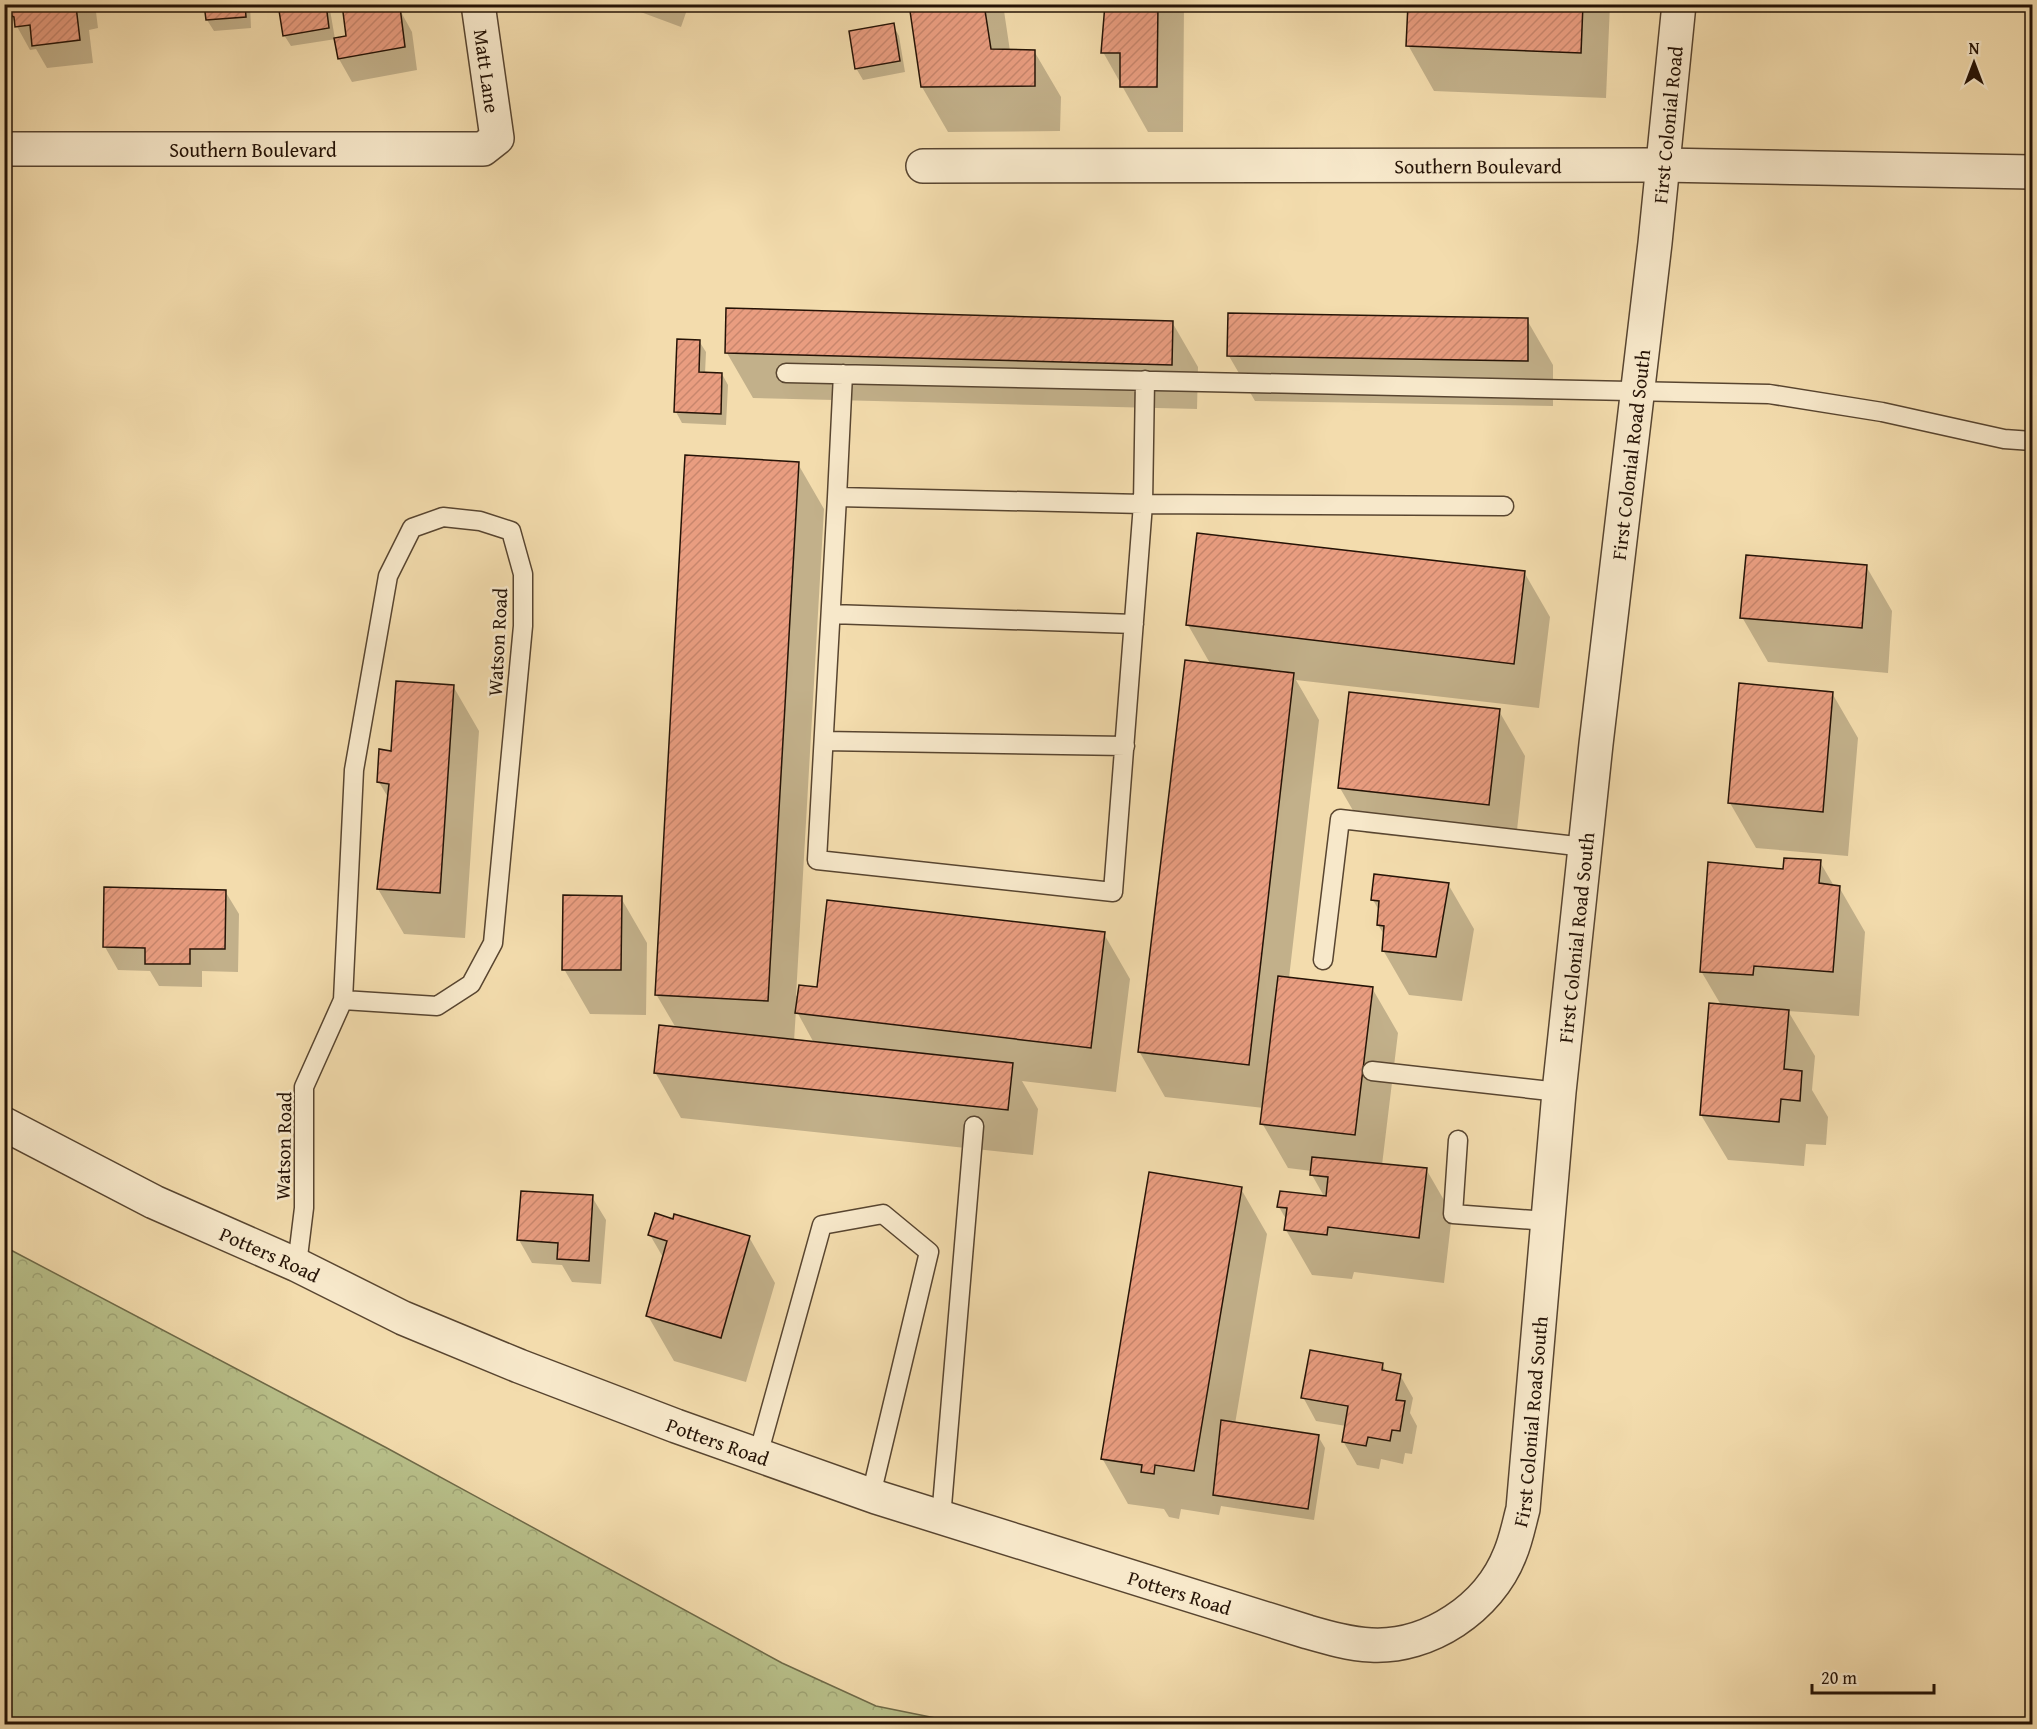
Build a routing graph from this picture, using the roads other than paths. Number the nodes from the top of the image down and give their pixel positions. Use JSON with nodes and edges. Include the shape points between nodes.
{"nodes":[{"id":1,"x":478,"y":4,"type":"edge"},
{"id":2,"x":1679,"y":4,"type":"edge"},
{"id":3,"x":497,"y":138,"type":"joint"},
{"id":4,"x":4,"y":149,"type":"edge"},
{"id":5,"x":1662,"y":165,"type":"junction"},
{"id":6,"x":923,"y":166,"type":"dead end"},
{"id":7,"x":2032,"y":172,"type":"edge"},
{"id":8,"x":1655,"y":243,"type":"joint"},
{"id":9,"x":786,"y":374,"type":"dead end"},
{"id":10,"x":843,"y":374,"type":"junction"},
{"id":11,"x":1145,"y":380,"type":"junction"},
{"id":12,"x":1638,"y":390,"type":"junction"},
{"id":13,"x":2032,"y":441,"type":"edge"},
{"id":14,"x":837,"y":497,"type":"junction"},
{"id":15,"x":1143,"y":504,"type":"junction"},
{"id":16,"x":1504,"y":506,"type":"dead end"},
{"id":17,"x":831,"y":614,"type":"junction"},
{"id":18,"x":1134,"y":624,"type":"junction"},
{"id":19,"x":824,"y":741,"type":"junction"},
{"id":20,"x":1125,"y":746,"type":"junction"},
{"id":21,"x":1585,"y":847,"type":"junction"},
{"id":22,"x":1323,"y":960,"type":"dead end"},
{"id":23,"x":343,"y":1000,"type":"junction"},
{"id":24,"x":1372,"y":1071,"type":"dead end"},
{"id":25,"x":1559,"y":1092,"type":"junction"},
{"id":26,"x":4,"y":1124,"type":"edge"},
{"id":27,"x":974,"y":1126,"type":"dead end"},
{"id":28,"x":1458,"y":1140,"type":"dead end"},
{"id":29,"x":1546,"y":1221,"type":"junction"},
{"id":30,"x":297,"y":1265,"type":"junction"},
{"id":31,"x":758,"y":1455,"type":"junction"},
{"id":32,"x":871,"y":1495,"type":"junction"},
{"id":33,"x":941,"y":1518,"type":"junction"},
{"id":34,"x":1461,"y":1617,"type":"joint"}],
"edges":[{"from":1,"to":3,"type":"street","name":"Matt Lane"},
{"from":2,"to":5,"type":"street","name":"First Colonial Road"},
{"from":3,"to":4,"type":"street","name":"Southern Boulevard","via":[[483,149]]},
{"from":5,"to":6,"type":"street","name":"Southern Boulevard"},
{"from":5,"to":7,"type":"street","name":"Southern Boulevard"},
{"from":5,"to":8,"type":"street","name":"First Colonial Road"},
{"from":8,"to":12,"type":"street","name":"First Colonial Road South"},
{"from":9,"to":10,"type":"lane"},
{"from":10,"to":11,"type":"lane"},
{"from":10,"to":14,"type":"lane"},
{"from":11,"to":12,"type":"lane"},
{"from":11,"to":15,"type":"lane"},
{"from":12,"to":13,"type":"lane","via":[[1769,394]]},
{"from":12,"to":21,"type":"street","name":"First Colonial Road South"},
{"from":14,"to":15,"type":"lane"},
{"from":14,"to":17,"type":"lane"},
{"from":15,"to":16,"type":"lane"},
{"from":15,"to":18,"type":"lane"},
{"from":17,"to":18,"type":"lane"},
{"from":17,"to":19,"type":"lane"},
{"from":18,"to":20,"type":"lane"},
{"from":19,"to":20,"type":"lane"},
{"from":19,"to":20,"type":"lane","via":[[817,860],[1113,892]]},
{"from":21,"to":22,"type":"lane","via":[[1340,819]]},
{"from":21,"to":25,"type":"street","name":"First Colonial Road South"},
{"from":23,"to":23,"type":"lane","name":"Watson Road","via":[[354,770],[388,576],[412,528],[443,517],[480,521],[512,531],[523,573],[523,626],[493,943],[471,984],[437,1006]]},
{"from":23,"to":30,"type":"lane","name":"Watson Road","via":[[304,1087],[304,1208]]},
{"from":24,"to":25,"type":"lane"},
{"from":25,"to":29,"type":"street","name":"First Colonial Road South"},
{"from":26,"to":30,"type":"street","name":"Potters Road","via":[[154,1202]]},
{"from":27,"to":33,"type":"lane"},
{"from":28,"to":29,"type":"lane","via":[[1453,1214]]},
{"from":29,"to":34,"type":"street","name":"First Colonial Road South","via":[[1523,1509],[1510,1555],[1497,1579]]},
{"from":30,"to":31,"type":"street","name":"Potters Road","via":[[403,1318],[519,1366]]},
{"from":31,"to":32,"type":"street","name":"Potters Road"},
{"from":31,"to":32,"type":"lane","via":[[822,1225],[883,1214],[929,1252]]},
{"from":32,"to":33,"type":"street","name":"Potters Road"},
{"from":33,"to":34,"type":"street","name":"Potters Road","via":[[1343,1641],[1373,1645],[1404,1642],[1433,1633]]}]}
